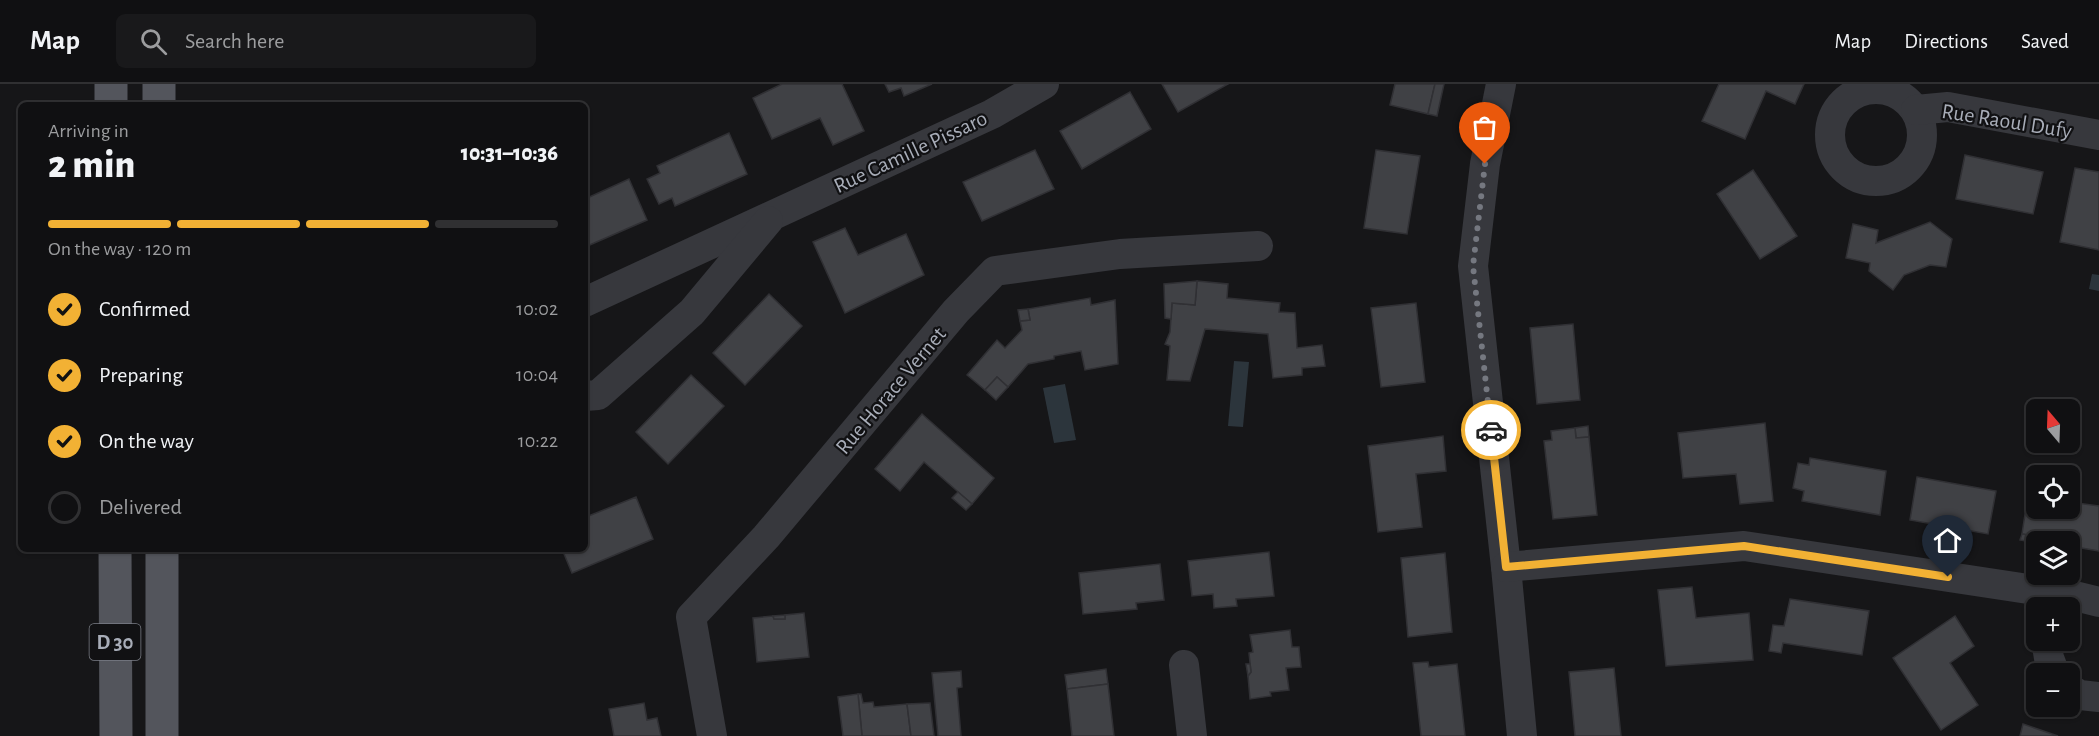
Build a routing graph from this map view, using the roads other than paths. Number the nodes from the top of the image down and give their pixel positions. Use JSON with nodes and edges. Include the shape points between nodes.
{"nodes":[{"id":1,"x":111,"y":84,"type":"edge"},
{"id":2,"x":159,"y":84,"type":"edge"},
{"id":3,"x":1044,"y":84,"type":"edge"},
{"id":4,"x":1501,"y":84,"type":"edge"},
{"id":5,"x":111,"y":102,"type":"edge"},
{"id":6,"x":159,"y":102,"type":"edge"},
{"id":7,"x":1916,"y":110,"type":"dead end"},
{"id":8,"x":2099,"y":135,"type":"edge"},
{"id":9,"x":773,"y":214,"type":"junction"},
{"id":10,"x":1258,"y":246,"type":"dead end"},
{"id":11,"x":588,"y":301,"type":"edge"},
{"id":12,"x":588,"y":396,"type":"edge"},
{"id":13,"x":115,"y":552,"type":"edge"},
{"id":14,"x":162,"y":552,"type":"edge"},
{"id":15,"x":1506,"y":567,"type":"junction"},
{"id":16,"x":2029,"y":597,"type":"edge"},
{"id":17,"x":2080,"y":601,"type":"edge"},
{"id":18,"x":2099,"y":602,"type":"edge"},
{"id":19,"x":1185,"y":664,"type":"dead end"},
{"id":20,"x":2080,"y":695,"type":"edge"},
{"id":21,"x":2099,"y":697,"type":"edge"},
{"id":22,"x":116,"y":736,"type":"edge"},
{"id":23,"x":162,"y":736,"type":"edge"},
{"id":24,"x":712,"y":736,"type":"edge"},
{"id":25,"x":1192,"y":736,"type":"edge"},
{"id":26,"x":1522,"y":736,"type":"edge"}],
"edges":[{"from":1,"to":5,"type":"main road"},
{"from":2,"to":6,"type":"main road"},
{"from":3,"to":9,"type":"street","name":"Rue Camille Pissaro","via":[[992,114]]},
{"from":4,"to":15,"type":"street","via":[[1485,164],[1473,266]]},
{"from":7,"to":8,"type":"street","name":"Rue Raoul Dufy","via":[[1948,107]]},
{"from":9,"to":11,"type":"street","name":"Rue Camille Pissaro"},
{"from":9,"to":12,"type":"street","name":"Rue Camille Pissaro","via":[[692,312],[598,395]]},
{"from":10,"to":24,"type":"street","name":"Rue Horace Vernet","via":[[1120,254],[995,271],[956,311],[766,537],[691,617]]},
{"from":13,"to":22,"type":"main road","number":"D 30"},
{"from":14,"to":23,"type":"main road","number":"D 30"},
{"from":15,"to":16,"type":"street","via":[[1744,546]]},
{"from":15,"to":26,"type":"street"},
{"from":17,"to":18,"type":"street"},
{"from":19,"to":25,"type":"street"},
{"from":20,"to":21,"type":"street"}]}
